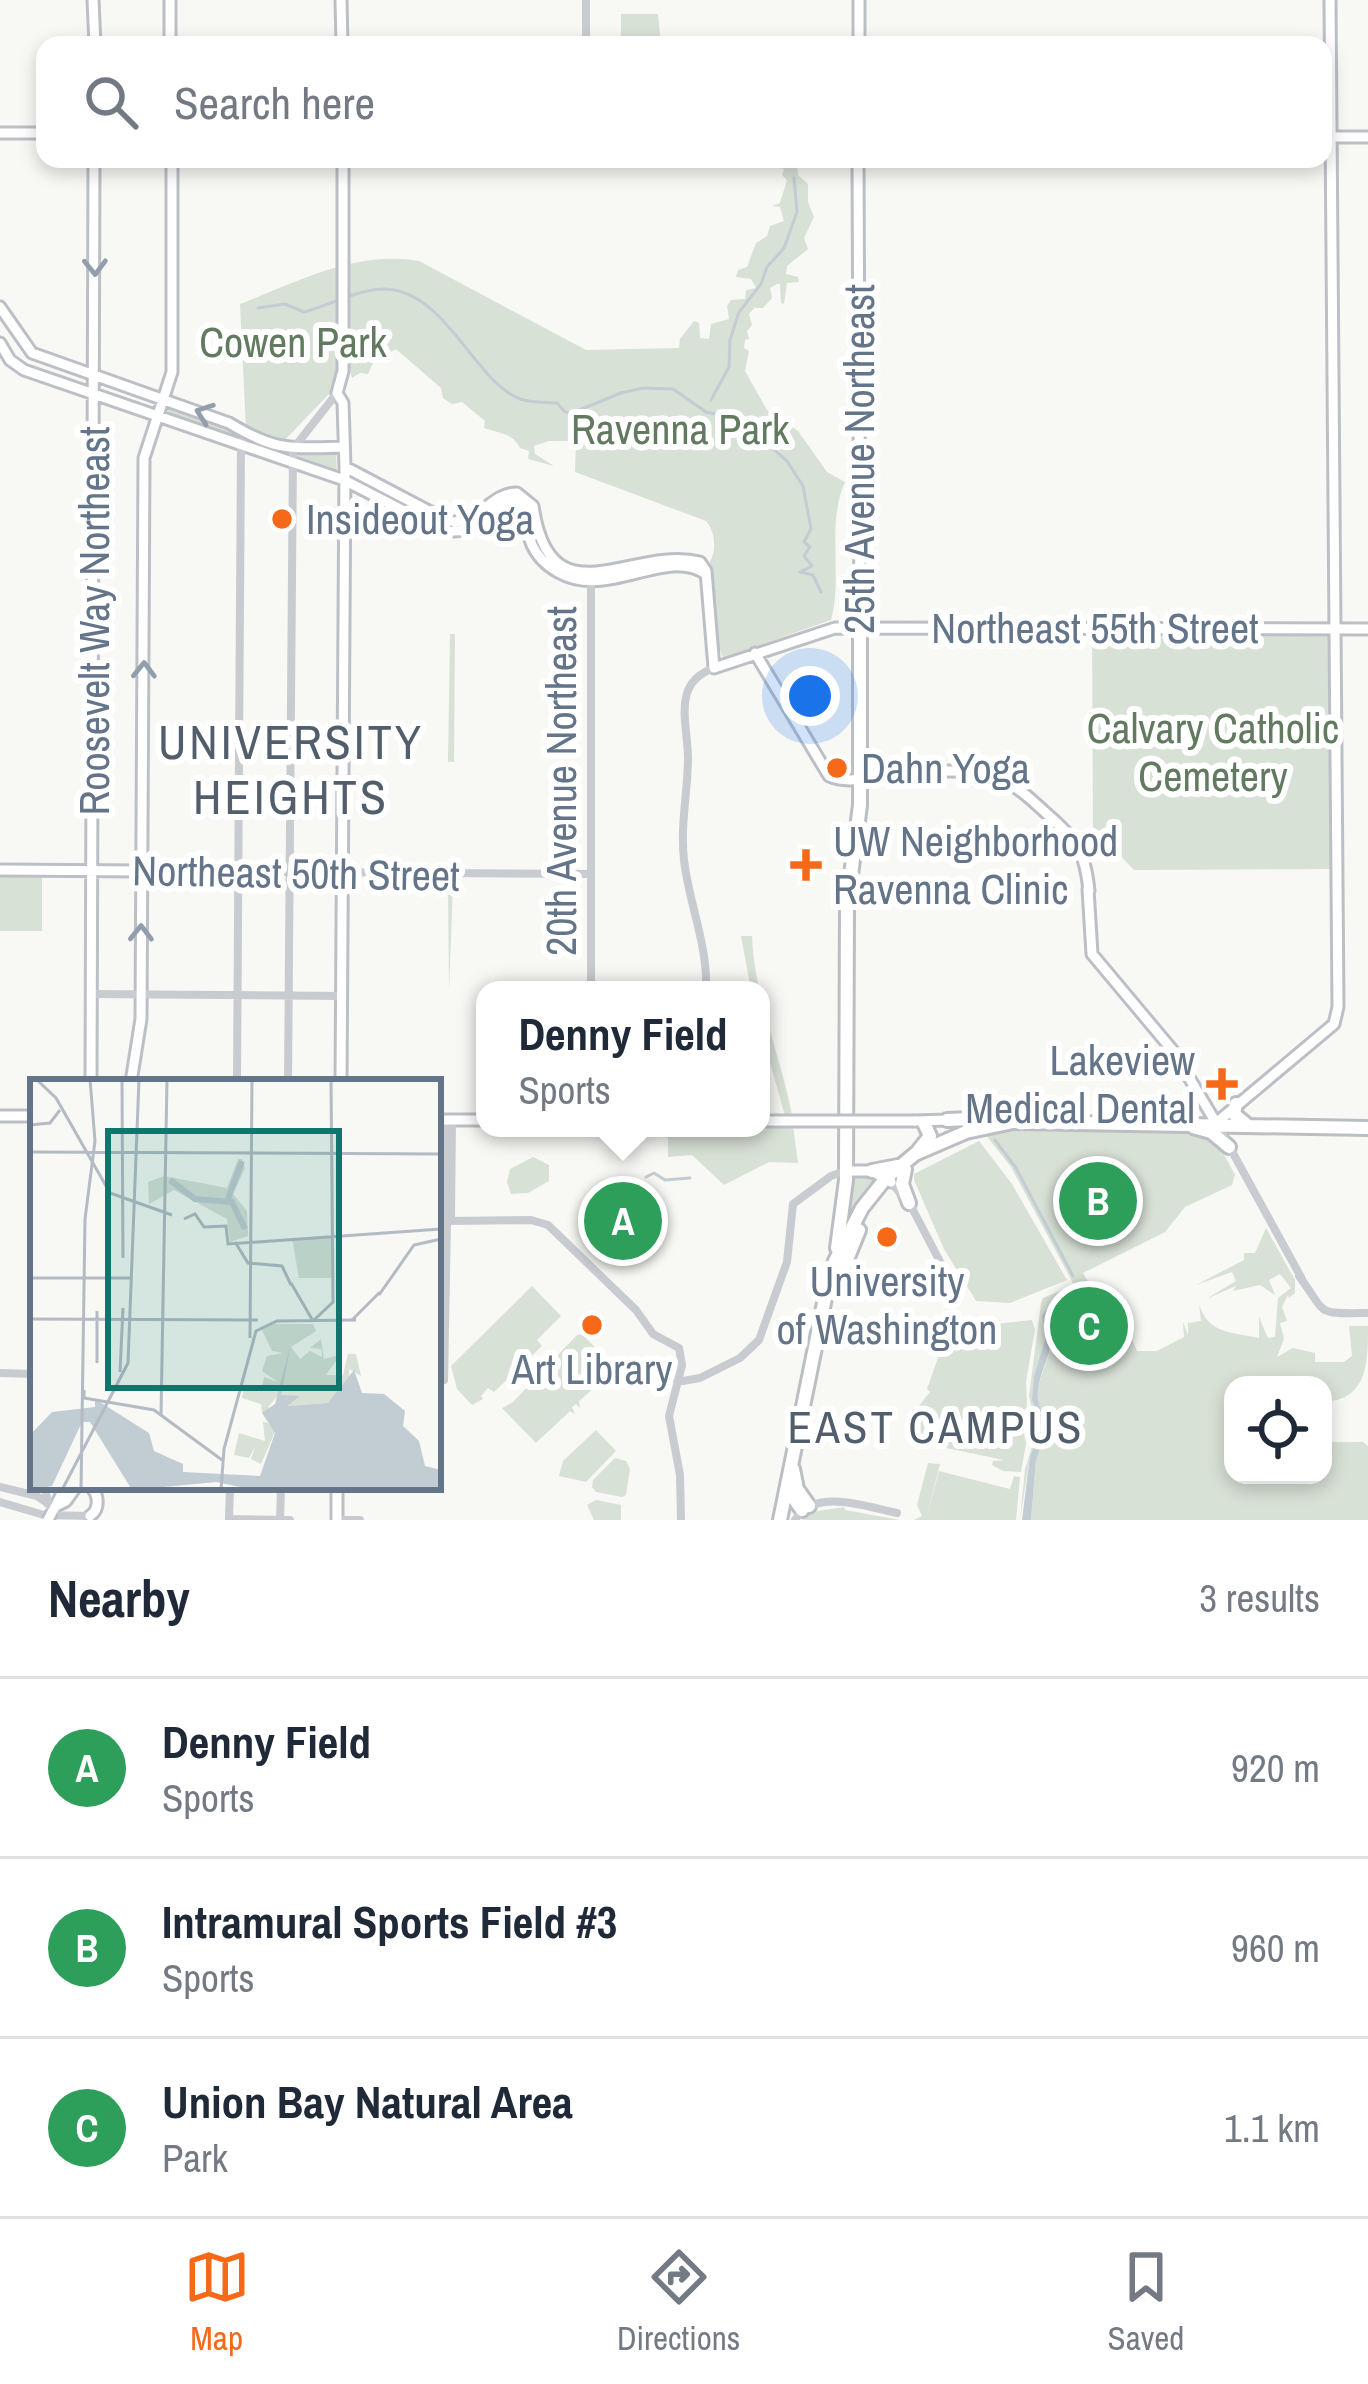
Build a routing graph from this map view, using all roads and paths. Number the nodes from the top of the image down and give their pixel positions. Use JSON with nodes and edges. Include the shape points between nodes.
{"nodes":[{"id":1,"x":93,"y":0,"type":"edge"},
{"id":2,"x":170,"y":0,"type":"edge"},
{"id":3,"x":341,"y":0,"type":"edge"},
{"id":4,"x":586,"y":0,"type":"edge"},
{"id":5,"x":859,"y":0,"type":"edge"},
{"id":6,"x":1330,"y":0,"type":"edge"},
{"id":7,"x":95,"y":36,"type":"edge"},
{"id":8,"x":170,"y":36,"type":"edge"},
{"id":9,"x":341,"y":36,"type":"edge"},
{"id":10,"x":586,"y":36,"type":"edge"},
{"id":11,"x":859,"y":36,"type":"edge"},
{"id":12,"x":1329,"y":36,"type":"edge"},
{"id":13,"x":0,"y":133,"type":"edge"},
{"id":14,"x":36,"y":134,"type":"edge"},
{"id":15,"x":1332,"y":137,"type":"edge"},
{"id":16,"x":1368,"y":137,"type":"edge"},
{"id":17,"x":94,"y":168,"type":"edge"},
{"id":18,"x":172,"y":168,"type":"edge"},
{"id":19,"x":343,"y":168,"type":"edge"},
{"id":20,"x":858,"y":168,"type":"edge"},
{"id":21,"x":1329,"y":168,"type":"edge"},
{"id":22,"x":0,"y":307,"type":"edge"},
{"id":23,"x":0,"y":343,"type":"edge"},
{"id":24,"x":95,"y":375,"type":"junction"},
{"id":25,"x":337,"y":393,"type":"junction"},
{"id":26,"x":95,"y":394,"type":"junction"},
{"id":27,"x":328,"y":404,"type":"junction"},
{"id":28,"x":161,"y":408,"type":"junction"},
{"id":29,"x":344,"y":411,"type":"junction"},
{"id":30,"x":241,"y":437,"type":"junction"},
{"id":31,"x":344,"y":447,"type":"junction"},
{"id":32,"x":293,"y":449,"type":"junction"},
{"id":33,"x":293,"y":462,"type":"junction"},
{"id":34,"x":345,"y":467,"type":"junction"},
{"id":35,"x":344,"y":480,"type":"junction"},
{"id":36,"x":452,"y":528,"type":"junction"},
{"id":37,"x":591,"y":578,"type":"junction"},
{"id":38,"x":860,"y":628,"type":"junction"},
{"id":39,"x":1336,"y":629,"type":"junction"},
{"id":40,"x":1368,"y":629,"type":"edge"},
{"id":41,"x":755,"y":653,"type":"junction"},
{"id":42,"x":718,"y":667,"type":"junction"},
{"id":43,"x":860,"y":779,"type":"junction"},
{"id":44,"x":0,"y":870,"type":"edge"},
{"id":45,"x":93,"y":871,"type":"junction"},
{"id":46,"x":142,"y":871,"type":"junction"},
{"id":47,"x":238,"y":872,"type":"junction"},
{"id":48,"x":291,"y":873,"type":"junction"},
{"id":49,"x":342,"y":874,"type":"junction"},
{"id":50,"x":591,"y":874,"type":"junction"},
{"id":51,"x":591,"y":981,"type":"edge"},
{"id":52,"x":706,"y":981,"type":"edge"},
{"id":53,"x":92,"y":994,"type":"junction"},
{"id":54,"x":141,"y":994,"type":"junction"},
{"id":55,"x":237,"y":995,"type":"junction"},
{"id":56,"x":290,"y":995,"type":"junction"},
{"id":57,"x":341,"y":996,"type":"junction"},
{"id":58,"x":91,"y":1079,"type":"edge"},
{"id":59,"x":131,"y":1079,"type":"edge"},
{"id":60,"x":236,"y":1079,"type":"edge"},
{"id":61,"x":288,"y":1079,"type":"edge"},
{"id":62,"x":341,"y":1079,"type":"edge"},
{"id":63,"x":1236,"y":1104,"type":"junction"},
{"id":64,"x":445,"y":1120,"type":"edge"},
{"id":65,"x":476,"y":1120,"type":"edge"},
{"id":66,"x":770,"y":1121,"type":"edge"},
{"id":67,"x":919,"y":1122,"type":"junction"},
{"id":68,"x":947,"y":1122,"type":"junction"},
{"id":69,"x":1013,"y":1122,"type":"junction"},
{"id":70,"x":1180,"y":1123,"type":"junction"},
{"id":71,"x":1216,"y":1123,"type":"junction"},
{"id":72,"x":1247,"y":1124,"type":"junction"},
{"id":73,"x":1368,"y":1128,"type":"edge"},
{"id":74,"x":966,"y":1132,"type":"junction"},
{"id":75,"x":929,"y":1145,"type":"junction"},
{"id":76,"x":1229,"y":1147,"type":"junction"},
{"id":77,"x":448,"y":1151,"type":"junction"},
{"id":78,"x":902,"y":1167,"type":"junction"},
{"id":79,"x":847,"y":1171,"type":"junction"},
{"id":80,"x":872,"y":1171,"type":"junction"},
{"id":81,"x":888,"y":1180,"type":"junction"},
{"id":82,"x":845,"y":1190,"type":"junction"},
{"id":83,"x":909,"y":1203,"type":"junction"},
{"id":84,"x":851,"y":1217,"type":"junction"},
{"id":85,"x":447,"y":1221,"type":"junction"},
{"id":86,"x":839,"y":1265,"type":"junction"},
{"id":87,"x":947,"y":1275,"type":"dead end"},
{"id":88,"x":1368,"y":1311,"type":"edge"},
{"id":89,"x":444,"y":1380,"type":"dead end"},
{"id":90,"x":677,"y":1382,"type":"junction"},
{"id":91,"x":790,"y":1482,"type":"junction"},
{"id":92,"x":0,"y":1487,"type":"edge"},
{"id":93,"x":92,"y":1490,"type":"edge"},
{"id":94,"x":230,"y":1490,"type":"edge"},
{"id":95,"x":281,"y":1490,"type":"edge"},
{"id":96,"x":337,"y":1490,"type":"edge"},
{"id":97,"x":0,"y":1502,"type":"edge"},
{"id":98,"x":52,"y":1510,"type":"edge"},
{"id":99,"x":802,"y":1512,"type":"edge"},
{"id":100,"x":896,"y":1513,"type":"dead end"},
{"id":101,"x":90,"y":1516,"type":"joint"},
{"id":102,"x":229,"y":1520,"type":"edge"},
{"id":103,"x":280,"y":1520,"type":"edge"},
{"id":104,"x":290,"y":1520,"type":"edge"},
{"id":105,"x":342,"y":1520,"type":"edge"},
{"id":106,"x":359,"y":1520,"type":"edge"},
{"id":107,"x":681,"y":1520,"type":"edge"},
{"id":108,"x":783,"y":1520,"type":"edge"}],
"edges":[{"from":1,"to":7,"type":"main road"},
{"from":2,"to":8,"type":"main road"},
{"from":3,"to":9,"type":"main road"},
{"from":4,"to":10,"type":"street"},
{"from":5,"to":11,"type":"main road"},
{"from":6,"to":12,"type":"main road"},
{"from":13,"to":14,"type":"main road"},
{"from":15,"to":16,"type":"main road"},
{"from":17,"to":24,"type":"main road","name":"Roosevelt Way Northeast","one_way":true},
{"from":18,"to":28,"type":"main road","via":[[172,365]]},
{"from":19,"to":25,"type":"main road","via":[[344,363]]},
{"from":20,"to":38,"type":"main road","name":"25th Avenue Northeast"},
{"from":21,"to":39,"type":"main road"},
{"from":22,"to":24,"type":"main road","via":[[32,353]]},
{"from":23,"to":26,"type":"main road","via":[[24,370]]},
{"from":24,"to":26,"type":"main road","name":"Roosevelt Way Northeast"},
{"from":24,"to":28,"type":"main road"},
{"from":25,"to":27,"type":"street"},
{"from":25,"to":29,"type":"main road"},
{"from":26,"to":28,"type":"main road"},
{"from":26,"to":45,"type":"main road","name":"Roosevelt Way Northeast"},
{"from":27,"to":29,"type":"street"},
{"from":27,"to":32,"type":"street"},
{"from":28,"to":30,"type":"main road"},
{"from":30,"to":28,"type":"main road","one_way":true,"via":[[229,423]]},
{"from":46,"to":28,"type":"main road","one_way":true,"via":[[144,458]]},
{"from":29,"to":31,"type":"main road"},
{"from":30,"to":32,"type":"main road"},
{"from":30,"to":33,"type":"main road"},
{"from":30,"to":47,"type":"street"},
{"from":31,"to":32,"type":"main road"},
{"from":31,"to":34,"type":"main road"},
{"from":32,"to":33,"type":"street"},
{"from":33,"to":35,"type":"main road"},
{"from":33,"to":48,"type":"street"},
{"from":34,"to":35,"type":"main road"},
{"from":34,"to":36,"type":"main road"},
{"from":35,"to":36,"type":"main road"},
{"from":35,"to":49,"type":"main road"},
{"from":36,"to":37,"type":"main road","via":[[486,520],[515,501],[542,560],[568,577]]},
{"from":37,"to":42,"type":"main road","via":[[658,568],[706,574]]},
{"from":37,"to":50,"type":"street","name":"20th Avenue Northeast"},
{"from":38,"to":39,"type":"main road","name":"Northeast 55th Street"},
{"from":38,"to":41,"type":"main road","name":"Northeast 55th Street","via":[[820,630]]},
{"from":38,"to":43,"type":"main road","name":"25th Avenue Northeast"},
{"from":39,"to":40,"type":"main road","name":"Northeast 55th Street"},
{"from":39,"to":63,"type":"main road","via":[[1338,1007],[1332,1027]]},
{"from":41,"to":42,"type":"main road","name":"Northeast 55th Street"},
{"from":41,"to":43,"type":"main road","via":[[826,774]]},
{"from":42,"to":52,"type":"street","via":[[687,687],[681,810]]},
{"from":43,"to":71,"type":"main road","via":[[992,775],[1031,800],[1087,863],[1092,955],[1169,1045]]},
{"from":43,"to":79,"type":"main road","name":"25th Avenue Northeast","via":[[847,903]]},
{"from":44,"to":45,"type":"main road","name":"Northeast 50th Street"},
{"from":45,"to":46,"type":"main road","name":"Northeast 50th Street"},
{"from":45,"to":53,"type":"main road","name":"Roosevelt Way Northeast"},
{"from":46,"to":47,"type":"street","name":"Northeast 50th Street"},
{"from":54,"to":46,"type":"main road","one_way":true},
{"from":47,"to":48,"type":"street","name":"Northeast 50th Street"},
{"from":47,"to":55,"type":"street"},
{"from":48,"to":49,"type":"street","name":"Northeast 50th Street"},
{"from":48,"to":56,"type":"street"},
{"from":49,"to":50,"type":"street","name":"Northeast 50th Street"},
{"from":49,"to":57,"type":"main road"},
{"from":50,"to":51,"type":"street","name":"20th Avenue Northeast"},
{"from":53,"to":54,"type":"street"},
{"from":53,"to":58,"type":"main road","name":"Roosevelt Way Northeast"},
{"from":54,"to":55,"type":"street"},
{"from":54,"to":59,"type":"main road"},
{"from":55,"to":56,"type":"street"},
{"from":55,"to":60,"type":"street"},
{"from":56,"to":57,"type":"street"},
{"from":56,"to":61,"type":"street"},
{"from":57,"to":62,"type":"main road"},
{"from":63,"to":71,"type":"main road"},
{"from":63,"to":72,"type":"main road","via":[[1234,1114]]},
{"from":64,"to":65,"type":"main road"},
{"from":64,"to":77,"type":"street"},
{"from":66,"to":67,"type":"main road","bridge":true},
{"from":67,"to":68,"type":"main road"},
{"from":67,"to":75,"type":"main road","via":[[930,1132]]},
{"from":68,"to":69,"type":"main road"},
{"from":68,"to":74,"type":"main road"},
{"from":69,"to":70,"type":"main road"},
{"from":69,"to":74,"type":"main road"},
{"from":70,"to":71,"type":"main road"},
{"from":70,"to":76,"type":"main road"},
{"from":71,"to":72,"type":"main road"},
{"from":71,"to":76,"type":"street"},
{"from":72,"to":73,"type":"main road"},
{"from":74,"to":75,"type":"main road"},
{"from":75,"to":78,"type":"main road"},
{"from":75,"to":78,"type":"main road"},
{"from":76,"to":88,"type":"street","via":[[1307,1288],[1329,1307]]},
{"from":77,"to":85,"type":"street"},
{"from":77,"to":85,"type":"street"},
{"from":78,"to":80,"type":"main road"},
{"from":78,"to":81,"type":"main road"},
{"from":78,"to":83,"type":"main road"},
{"from":79,"to":80,"type":"main road"},
{"from":79,"to":82,"type":"main road","name":"25th Avenue Northeast"},
{"from":79,"to":90,"type":"street","via":[[793,1204],[791,1246],[764,1331],[745,1355]]},
{"from":80,"to":81,"type":"main road"},
{"from":81,"to":83,"type":"street"},
{"from":81,"to":84,"type":"main road"},
{"from":81,"to":86,"type":"main road"},
{"from":82,"to":84,"type":"main road","name":"25th Avenue Northeast"},
{"from":82,"to":86,"type":"main road","name":"25th Avenue Northeast"},
{"from":83,"to":87,"type":"street"},
{"from":84,"to":86,"type":"main road","name":"25th Avenue Northeast"},
{"from":85,"to":89,"type":"street"},
{"from":85,"to":90,"type":"street","via":[[531,1220],[557,1231],[653,1334],[679,1348]]},
{"from":86,"to":91,"type":"main road"},
{"from":90,"to":107,"type":"street","via":[[669,1420]]},
{"from":91,"to":99,"type":"main road"},
{"from":91,"to":99,"type":"main road"},
{"from":91,"to":108,"type":"main road"},
{"from":92,"to":98,"type":"street"},
{"from":93,"to":101,"type":"main road"},
{"from":94,"to":102,"type":"street"},
{"from":95,"to":103,"type":"street"},
{"from":96,"to":105,"type":"main road"},
{"from":97,"to":101,"type":"street","via":[[44,1515]]},
{"from":99,"to":100,"type":"street","via":[[844,1502]]},
{"from":102,"to":103,"type":"street"},
{"from":103,"to":104,"type":"street"},
{"from":105,"to":106,"type":"street"}]}
